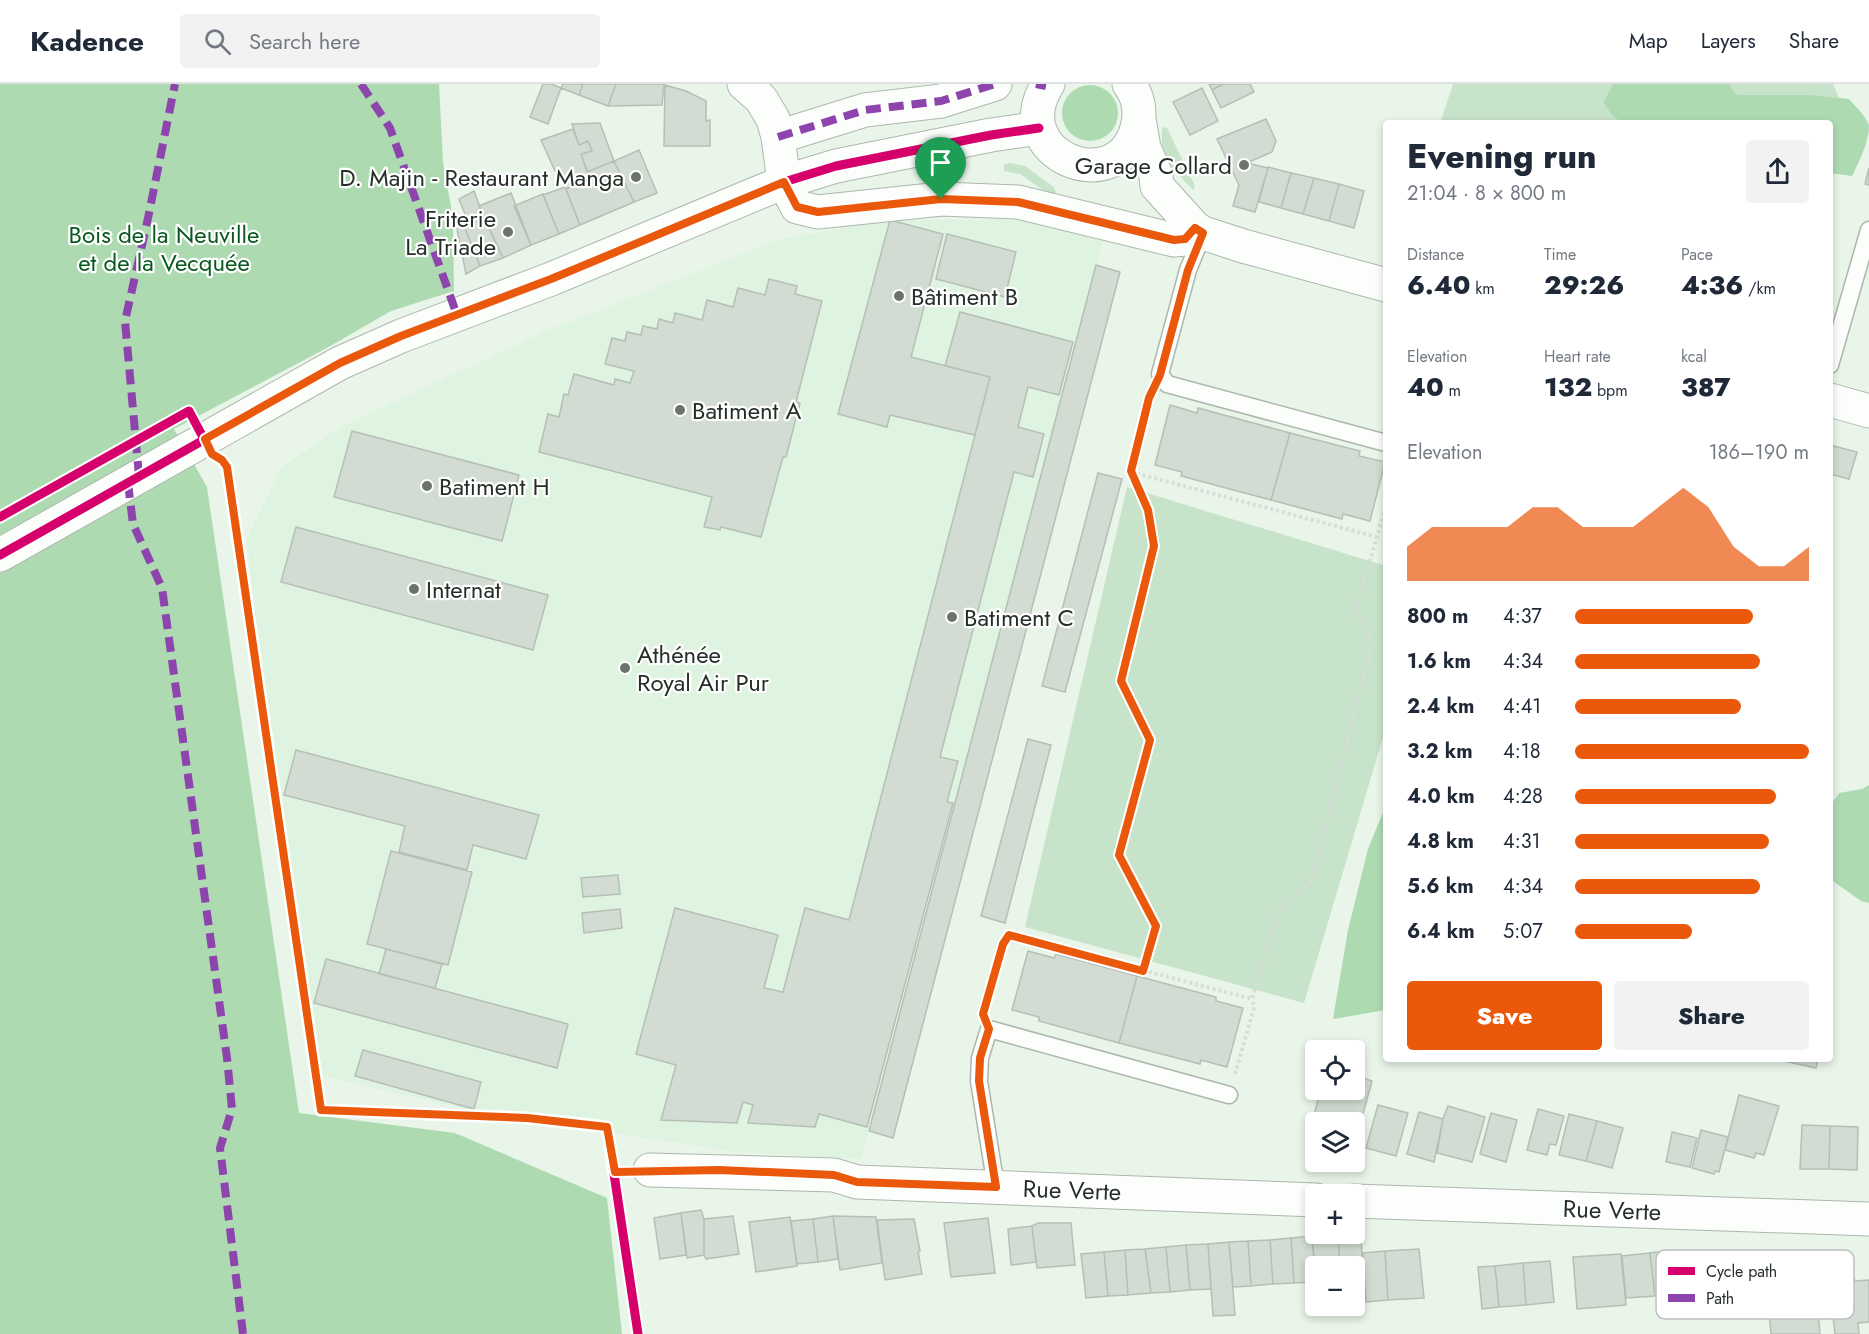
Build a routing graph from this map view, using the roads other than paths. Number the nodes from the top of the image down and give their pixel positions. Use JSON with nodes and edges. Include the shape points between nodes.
{"nodes":[{"id":1,"x":744,"y":84,"type":"edge"},
{"id":2,"x":995,"y":84,"type":"edge"},
{"id":3,"x":1043,"y":85,"type":"edge"},
{"id":4,"x":1138,"y":98,"type":"edge"},
{"id":5,"x":1039,"y":128,"type":"junction"},
{"id":6,"x":778,"y":137,"type":"junction"},
{"id":7,"x":1101,"y":164,"type":"junction"},
{"id":8,"x":784,"y":182,"type":"junction"},
{"id":9,"x":1157,"y":186,"type":"junction"},
{"id":10,"x":1869,"y":230,"type":"edge"},
{"id":11,"x":1199,"y":231,"type":"junction"},
{"id":12,"x":1383,"y":284,"type":"edge"},
{"id":13,"x":1833,"y":355,"type":"edge"},
{"id":14,"x":1833,"y":401,"type":"edge"},
{"id":15,"x":1869,"y":411,"type":"edge"},
{"id":16,"x":1383,"y":442,"type":"edge"},
{"id":17,"x":0,"y":555,"type":"edge"},
{"id":18,"x":1229,"y":1095,"type":"road end"},
{"id":19,"x":650,"y":1170,"type":"dead end"},
{"id":20,"x":996,"y":1187,"type":"junction"},
{"id":21,"x":1305,"y":1200,"type":"edge"},
{"id":22,"x":1365,"y":1202,"type":"edge"},
{"id":23,"x":1869,"y":1219,"type":"edge"}],
"edges":[{"from":1,"to":6,"type":"street","via":[[761,99]]},
{"from":2,"to":6,"type":"street","via":[[941,101],[865,110]]},
{"from":3,"to":5,"type":"street"},
{"from":4,"to":7,"type":"street","via":[[1135,135],[1126,149]]},
{"from":4,"to":9,"type":"street","via":[[1144,148]]},
{"from":5,"to":7,"type":"street","via":[[1050,148],[1066,160]]},
{"from":5,"to":8,"type":"street","via":[[836,166]]},
{"from":6,"to":8,"type":"street"},
{"from":7,"to":9,"type":"street"},
{"from":8,"to":11,"type":"street","via":[[797,207],[818,212],[941,199],[1004,201],[1174,240]]},
{"from":8,"to":17,"type":"street","via":[[340,363]]},
{"from":9,"to":11,"type":"street"},
{"from":10,"to":13,"type":"lane"},
{"from":11,"to":12,"type":"street"},
{"from":11,"to":16,"type":"lane","via":[[1160,375],[1167,384]]},
{"from":14,"to":15,"type":"street"},
{"from":18,"to":20,"type":"lane","via":[[989,1029],[980,1058],[979,1081]]},
{"from":19,"to":20,"type":"street","name":"Rue Verte","via":[[834,1175],[857,1182]]},
{"from":20,"to":21,"type":"street","name":"Rue Verte"},
{"from":22,"to":23,"type":"street","name":"Rue Verte"}]}
